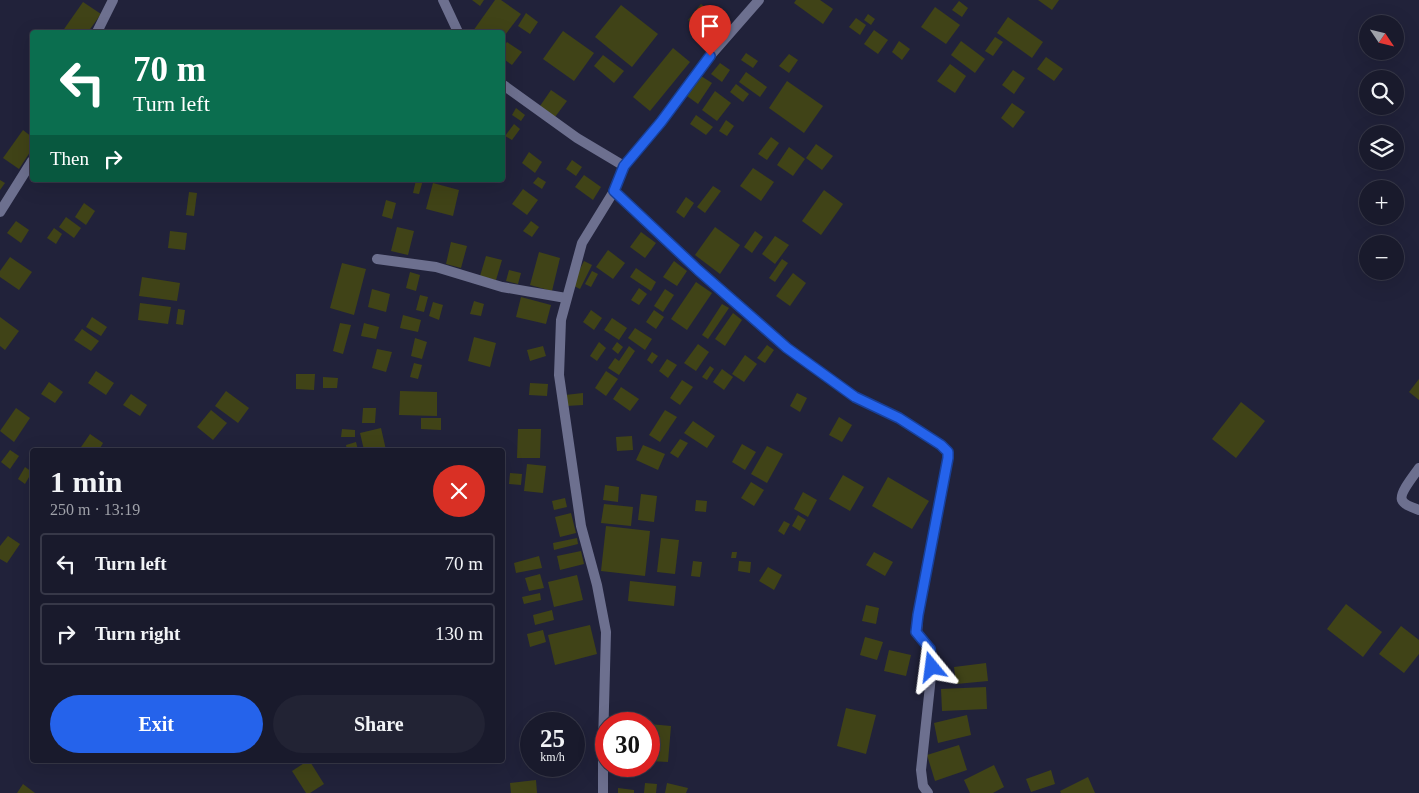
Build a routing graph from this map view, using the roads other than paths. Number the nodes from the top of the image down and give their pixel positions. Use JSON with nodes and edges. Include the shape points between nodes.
{"nodes":[{"id":1,"x":113,"y":0,"type":"edge"},
{"id":2,"x":443,"y":0,"type":"edge"},
{"id":3,"x":759,"y":0,"type":"edge"},
{"id":4,"x":98,"y":30,"type":"edge"},
{"id":5,"x":457,"y":30,"type":"edge"},
{"id":6,"x":505,"y":86,"type":"edge"},
{"id":7,"x":30,"y":164,"type":"edge"},
{"id":8,"x":624,"y":166,"type":"junction"},
{"id":9,"x":614,"y":191,"type":"junction"},
{"id":10,"x":0,"y":212,"type":"edge"},
{"id":11,"x":377,"y":259,"type":"dead end"},
{"id":12,"x":566,"y":298,"type":"junction"},
{"id":13,"x":1419,"y":468,"type":"edge"},
{"id":14,"x":1419,"y":510,"type":"edge"},
{"id":15,"x":603,"y":793,"type":"edge"},
{"id":16,"x":928,"y":793,"type":"edge"}],
"edges":[{"from":1,"to":4,"type":"street"},
{"from":2,"to":5,"type":"street"},
{"from":3,"to":8,"type":"street","via":[[710,56]]},
{"from":6,"to":8,"type":"street","via":[[576,138]]},
{"from":7,"to":10,"type":"street"},
{"from":8,"to":9,"type":"street"},
{"from":9,"to":12,"type":"street","via":[[582,243]]},
{"from":9,"to":16,"type":"street","via":[[787,348],[855,397],[899,418],[948,452],[916,632],[930,649],[932,667],[921,770],[923,786]]},
{"from":11,"to":12,"type":"street","via":[[436,267],[502,287]]},
{"from":12,"to":15,"type":"street","via":[[561,320],[559,375],[582,526],[606,632]]},
{"from":13,"to":14,"type":"street","via":[[1401,498]]}]}
